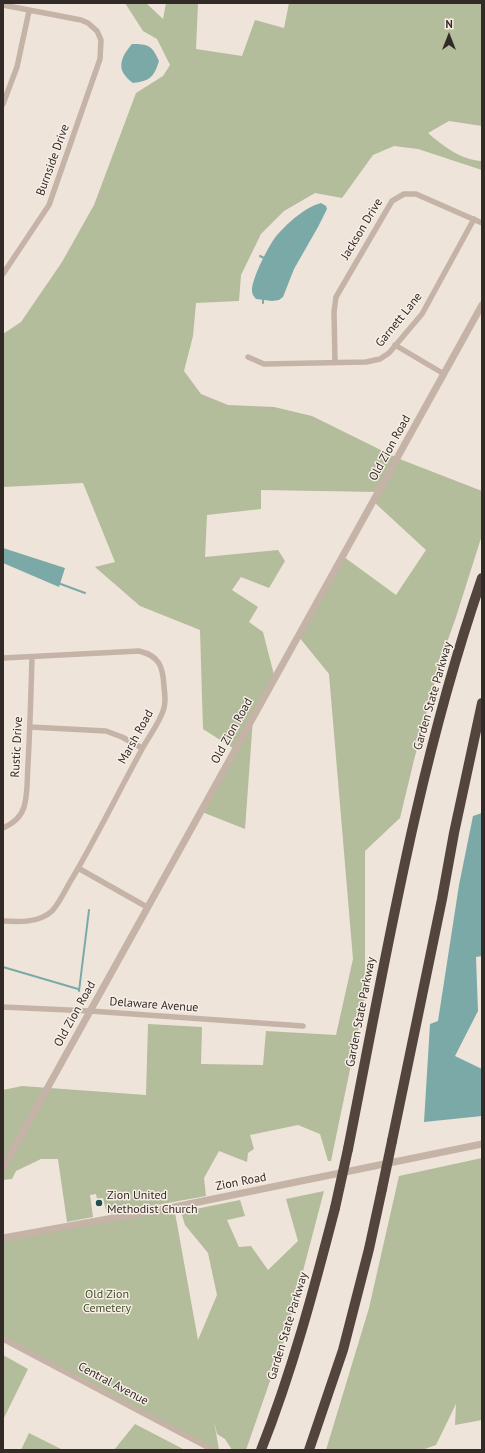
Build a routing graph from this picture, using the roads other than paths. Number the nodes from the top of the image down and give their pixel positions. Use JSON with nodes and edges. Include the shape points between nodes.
{"nodes":[{"id":1,"x":3,"y":5,"type":"edge"},
{"id":2,"x":29,"y":11,"type":"junction"},
{"id":3,"x":3,"y":104,"type":"edge"},
{"id":4,"x":474,"y":219,"type":"junction"},
{"id":5,"x":482,"y":223,"type":"edge"},
{"id":6,"x":3,"y":262,"type":"edge"},
{"id":7,"x":9,"y":266,"type":"junction"},
{"id":8,"x":3,"y":274,"type":"edge"},
{"id":9,"x":482,"y":305,"type":"edge"},
{"id":10,"x":395,"y":345,"type":"junction"},
{"id":11,"x":248,"y":357,"type":"dead end"},
{"id":12,"x":335,"y":362,"type":"junction"},
{"id":13,"x":444,"y":374,"type":"junction"},
{"id":14,"x":482,"y":578,"type":"edge"},
{"id":15,"x":32,"y":657,"type":"junction"},
{"id":16,"x":3,"y":658,"type":"edge"},
{"id":17,"x":482,"y":703,"type":"edge"},
{"id":18,"x":30,"y":727,"type":"junction"},
{"id":19,"x":142,"y":748,"type":"junction"},
{"id":20,"x":3,"y":828,"type":"edge"},
{"id":21,"x":78,"y":868,"type":"junction"},
{"id":22,"x":147,"y":906,"type":"junction"},
{"id":23,"x":3,"y":921,"type":"edge"},
{"id":24,"x":3,"y":1007,"type":"edge"},
{"id":25,"x":90,"y":1011,"type":"junction"},
{"id":26,"x":303,"y":1026,"type":"dead end"},
{"id":27,"x":482,"y":1144,"type":"edge"},
{"id":28,"x":3,"y":1168,"type":"edge"},
{"id":29,"x":3,"y":1238,"type":"edge"},
{"id":30,"x":3,"y":1339,"type":"edge"},
{"id":31,"x":213,"y":1450,"type":"edge"},
{"id":32,"x":261,"y":1450,"type":"edge"},
{"id":33,"x":309,"y":1450,"type":"edge"}],
"edges":[{"from":1,"to":2,"type":"street"},
{"from":2,"to":3,"type":"street","via":[[17,67]]},
{"from":2,"to":7,"type":"street","name":"Burnside Drive","via":[[81,20],[94,27],[102,44],[100,60],[48,205]]},
{"from":4,"to":5,"type":"street","name":"Jackson Drive"},
{"from":4,"to":10,"type":"street","name":"Garnett Lane","via":[[426,308]]},
{"from":4,"to":12,"type":"street","name":"Jackson Drive","via":[[416,194],[400,196],[392,201],[336,297]]},
{"from":6,"to":7,"type":"street"},
{"from":7,"to":8,"type":"street","name":"Burnside Drive"},
{"from":9,"to":13,"type":"street","name":"Old Zion Road"},
{"from":10,"to":12,"type":"street","name":"Garnett Lane","via":[[389,353],[377,360]]},
{"from":10,"to":13,"type":"street"},
{"from":11,"to":12,"type":"street","name":"Garnett Lane","via":[[264,364]]},
{"from":13,"to":22,"type":"street","name":"Old Zion Road"},
{"from":14,"to":32,"type":"highway","name":"Garden State Parkway","bridge":true,"via":[[450,677],[415,817],[335,1208],[308,1309]]},
{"from":15,"to":16,"type":"street","name":"Marsh Road"},
{"from":15,"to":18,"type":"street","name":"Rustic Drive"},
{"from":15,"to":19,"type":"street","name":"Marsh Road","via":[[131,651],[146,653],[154,658],[162,669],[165,704]]},
{"from":17,"to":33,"type":"highway","bridge":true,"via":[[369,1249],[343,1350]]},
{"from":18,"to":19,"type":"street","via":[[106,731]]},
{"from":18,"to":20,"type":"street","name":"Rustic Drive","via":[[24,808],[18,818]]},
{"from":19,"to":21,"type":"street","name":"Marsh Road"},
{"from":21,"to":22,"type":"street"},
{"from":21,"to":23,"type":"street","name":"Marsh Road","via":[[52,911],[36,920]]},
{"from":22,"to":25,"type":"street","name":"Old Zion Road"},
{"from":24,"to":25,"type":"street","name":"Delaware Avenue"},
{"from":25,"to":26,"type":"street","name":"Delaware Avenue"},
{"from":25,"to":28,"type":"street","name":"Old Zion Road"},
{"from":27,"to":29,"type":"street","name":"Zion Road","via":[[190,1204]]},
{"from":30,"to":31,"type":"street","name":"Central Avenue"}]}
